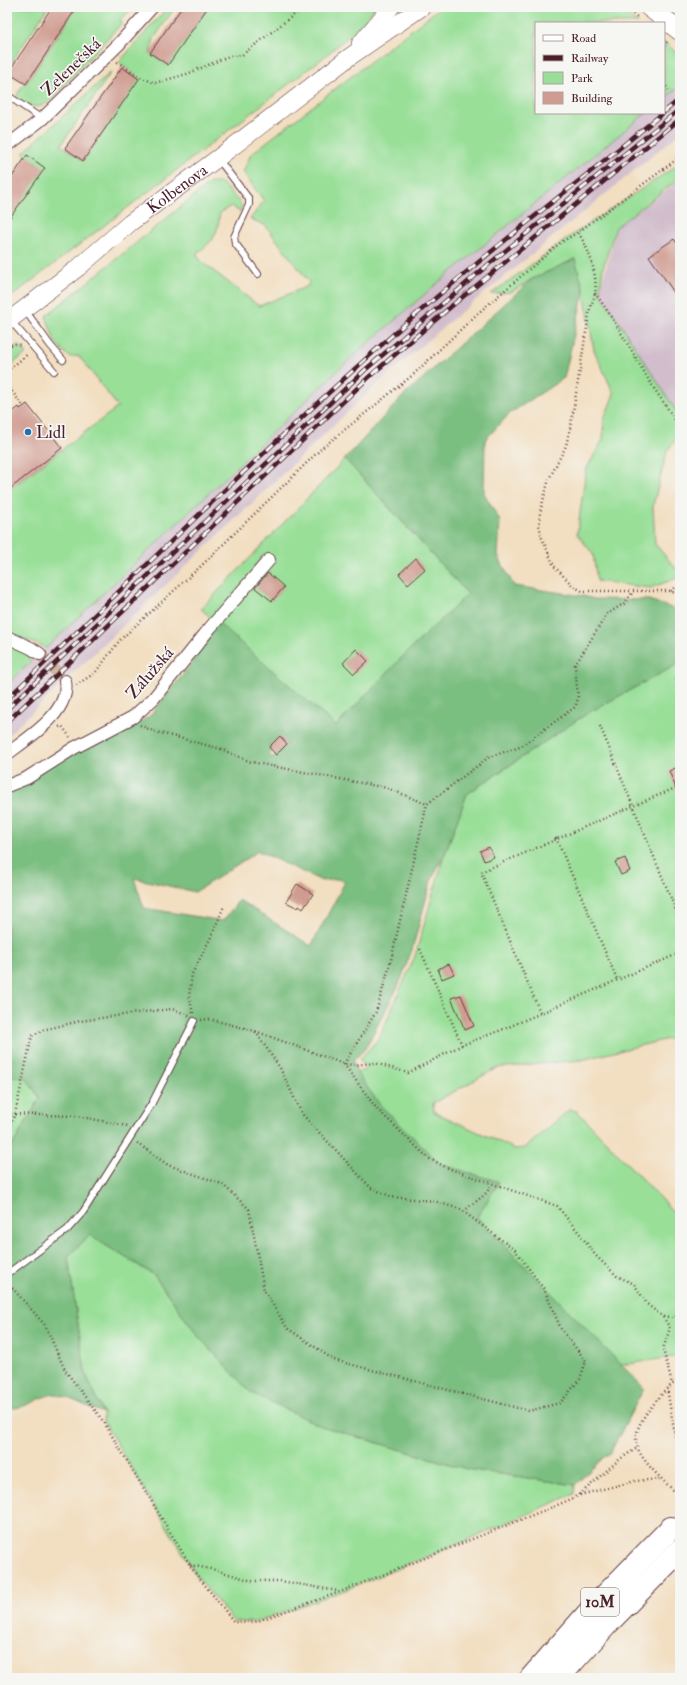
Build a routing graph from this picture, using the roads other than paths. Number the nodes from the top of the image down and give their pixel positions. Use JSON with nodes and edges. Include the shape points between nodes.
{"nodes":[{"id":1,"x":152,"y":7,"type":"edge"},
{"id":2,"x":391,"y":7,"type":"edge"},
{"id":3,"x":422,"y":7,"type":"edge"},
{"id":4,"x":644,"y":13,"type":"edge"},
{"id":5,"x":656,"y":22,"type":"edge"},
{"id":6,"x":665,"y":28,"type":"edge"},
{"id":7,"x":674,"y":35,"type":"edge"},
{"id":8,"x":348,"y":58,"type":"junction"},
{"id":9,"x":7,"y":95,"type":"edge"},
{"id":10,"x":42,"y":119,"type":"junction"},
{"id":11,"x":7,"y":146,"type":"edge"},
{"id":12,"x":218,"y":158,"type":"junction"},
{"id":13,"x":258,"y":274,"type":"dead end"},
{"id":14,"x":24,"y":309,"type":"junction"},
{"id":15,"x":8,"y":321,"type":"edge"},
{"id":16,"x":63,"y":360,"type":"dead end"},
{"id":17,"x":54,"y":371,"type":"dead end"},
{"id":18,"x":269,"y":560,"type":"dead end"},
{"id":19,"x":7,"y":637,"type":"edge"},
{"id":20,"x":40,"y":654,"type":"tunnel mouth"},
{"id":21,"x":66,"y":684,"type":"road end"},
{"id":22,"x":7,"y":754,"type":"edge"},
{"id":23,"x":7,"y":786,"type":"edge"},
{"id":24,"x":194,"y":1019,"type":"road end"},
{"id":25,"x":7,"y":1273,"type":"edge"},
{"id":26,"x":671,"y":1528,"type":"dead end"},
{"id":27,"x":680,"y":1550,"type":"edge"},
{"id":28,"x":531,"y":1678,"type":"edge"},
{"id":29,"x":558,"y":1678,"type":"edge"}],
"edges":[{"from":1,"to":10,"type":"street","name":"Zelenečská"},
{"from":2,"to":8,"type":"main road","name":"Kolbenova"},
{"from":3,"to":8,"type":"main road","name":"Kolbenova"},
{"from":4,"to":5,"type":"main road"},
{"from":6,"to":7,"type":"main road"},
{"from":8,"to":12,"type":"main road","name":"Kolbenova"},
{"from":9,"to":10,"type":"lane"},
{"from":10,"to":11,"type":"street","name":"Zelenečská"},
{"from":12,"to":13,"type":"lane","via":[[248,199],[249,205],[234,237],[235,243]]},
{"from":12,"to":14,"type":"main road","name":"Kolbenova","via":[[130,223],[79,267]]},
{"from":14,"to":15,"type":"main road","name":"Kolbenova"},
{"from":14,"to":16,"type":"lane"},
{"from":15,"to":17,"type":"lane"},
{"from":18,"to":23,"type":"street","name":"Zálužská","via":[[153,699],[134,717],[74,748],[27,778]]},
{"from":19,"to":20,"type":"street"},
{"from":21,"to":22,"type":"street","via":[[55,714]]},
{"from":24,"to":25,"type":"lane","via":[[152,1103],[83,1212],[67,1230]]},
{"from":26,"to":28,"type":"highway","number":"10M","via":[[590,1611]]},
{"from":27,"to":29,"type":"highway","number":"10M","via":[[608,1622]]}]}
